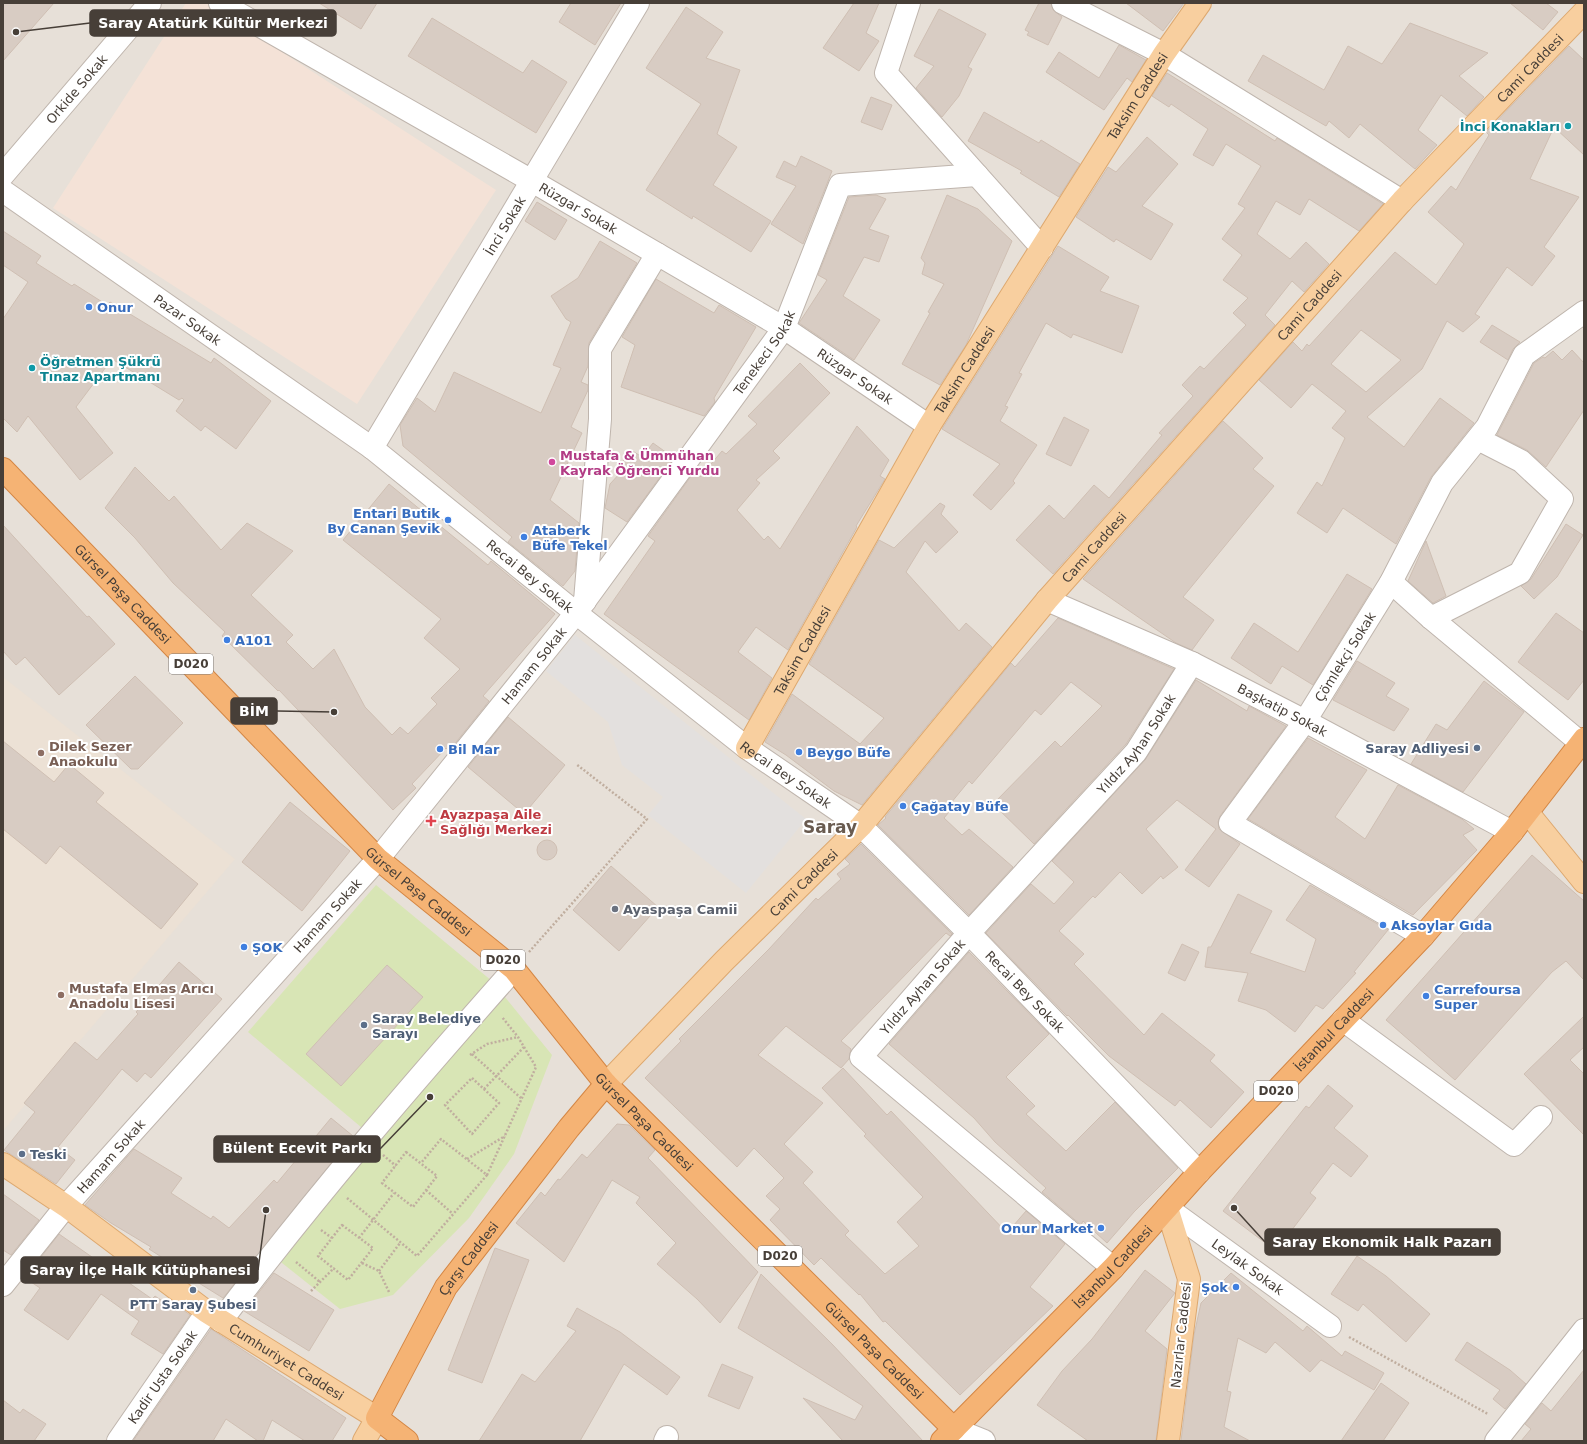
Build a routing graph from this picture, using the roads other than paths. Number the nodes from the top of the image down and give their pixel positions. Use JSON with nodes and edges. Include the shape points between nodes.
{"nodes":[{"id":1,"x":150,"y":3,"type":"edge"},
{"id":2,"x":220,"y":3,"type":"edge"},
{"id":3,"x":638,"y":3,"type":"edge"},
{"id":4,"x":909,"y":3,"type":"edge"},
{"id":5,"x":1063,"y":3,"type":"edge"},
{"id":6,"x":1200,"y":3,"type":"edge"},
{"id":7,"x":1574,"y":3,"type":"edge"},
{"id":8,"x":1584,"y":12,"type":"edge"},
{"id":9,"x":1164,"y":54,"type":"junction"},
{"id":10,"x":3,"y":175,"type":"edge"},
{"id":11,"x":977,"y":175,"type":"junction"},
{"id":12,"x":532,"y":181,"type":"junction"},
{"id":13,"x":3,"y":191,"type":"edge"},
{"id":14,"x":1402,"y":201,"type":"junction"},
{"id":15,"x":1042,"y":248,"type":"junction"},
{"id":16,"x":657,"y":254,"type":"junction"},
{"id":17,"x":1584,"y":312,"type":"edge"},
{"id":18,"x":784,"y":328,"type":"junction"},
{"id":19,"x":929,"y":426,"type":"junction"},
{"id":20,"x":1478,"y":439,"type":"junction"},
{"id":21,"x":372,"y":448,"type":"junction"},
{"id":22,"x":3,"y":469,"type":"edge"},
{"id":23,"x":1391,"y":582,"type":"junction"},
{"id":24,"x":1047,"y":600,"type":"junction"},
{"id":25,"x":581,"y":607,"type":"junction"},
{"id":26,"x":1431,"y":618,"type":"junction"},
{"id":27,"x":1192,"y":663,"type":"junction"},
{"id":28,"x":1305,"y":721,"type":"junction"},
{"id":29,"x":1582,"y":746,"type":"edge"},
{"id":30,"x":747,"y":748,"type":"junction"},
{"id":31,"x":1528,"y":813,"type":"junction"},
{"id":32,"x":861,"y":826,"type":"junction"},
{"id":33,"x":1512,"y":832,"type":"junction"},
{"id":34,"x":378,"y":859,"type":"junction"},
{"id":35,"x":1584,"y":882,"type":"edge"},
{"id":36,"x":969,"y":933,"type":"junction"},
{"id":37,"x":1423,"y":936,"type":"junction"},
{"id":38,"x":514,"y":969,"type":"junction"},
{"id":39,"x":1343,"y":1020,"type":"junction"},
{"id":40,"x":606,"y":1084,"type":"junction"},
{"id":41,"x":1541,"y":1117,"type":"dead end"},
{"id":42,"x":3,"y":1164,"type":"edge"},
{"id":43,"x":1199,"y":1172,"type":"junction"},
{"id":44,"x":66,"y":1206,"type":"junction"},
{"id":45,"x":1167,"y":1208,"type":"junction"},
{"id":46,"x":1114,"y":1268,"type":"junction"},
{"id":47,"x":3,"y":1285,"type":"edge"},
{"id":48,"x":214,"y":1317,"type":"junction"},
{"id":49,"x":1330,"y":1326,"type":"road end"},
{"id":50,"x":1584,"y":1330,"type":"edge"},
{"id":51,"x":377,"y":1418,"type":"junction"},
{"id":52,"x":1503,"y":1433,"type":"edge"},
{"id":53,"x":948,"y":1435,"type":"edge"},
{"id":54,"x":118,"y":1441,"type":"edge"},
{"id":55,"x":364,"y":1441,"type":"edge"},
{"id":56,"x":407,"y":1441,"type":"edge"},
{"id":57,"x":984,"y":1441,"type":"edge"},
{"id":58,"x":1168,"y":1441,"type":"edge"}],
"edges":[{"from":1,"to":10,"type":"street","name":"Orkide Sokak"},
{"from":2,"to":12,"type":"street","name":"Rüzgar Sokak"},
{"from":3,"to":12,"type":"street","name":"İnci Sokak"},
{"from":4,"to":11,"type":"street","via":[[886,73]]},
{"from":5,"to":9,"type":"street"},
{"from":6,"to":9,"type":"main road","name":"Taksim Caddesi"},
{"from":7,"to":8,"type":"main road"},
{"from":8,"to":14,"type":"main road","name":"Cami Caddesi"},
{"from":9,"to":14,"type":"street"},
{"from":9,"to":15,"type":"main road","name":"Taksim Caddesi"},
{"from":11,"to":15,"type":"street"},
{"from":11,"to":18,"type":"street","name":"Tenekeci Sokak","via":[[840,185]]},
{"from":12,"to":16,"type":"street","name":"Rüzgar Sokak"},
{"from":12,"to":21,"type":"street","name":"İnci Sokak"},
{"from":13,"to":21,"type":"street","name":"Pazar Sokak"},
{"from":14,"to":24,"type":"main road","name":"Cami Caddesi"},
{"from":15,"to":19,"type":"main road","name":"Taksim Caddesi"},
{"from":16,"to":18,"type":"street","name":"Rüzgar Sokak"},
{"from":16,"to":25,"type":"street","via":[[600,349],[600,419]]},
{"from":17,"to":20,"type":"street","name":"Çömlekçi Sokak","via":[[1524,355],[1487,427]]},
{"from":18,"to":19,"type":"street","name":"Rüzgar Sokak"},
{"from":18,"to":25,"type":"street","name":"Tenekeci Sokak"},
{"from":19,"to":30,"type":"main road","name":"Taksim Caddesi"},
{"from":20,"to":23,"type":"street","name":"Çömlekçi Sokak","via":[[1442,483]]},
{"from":20,"to":26,"type":"street","via":[[1521,461],[1562,499],[1520,572]]},
{"from":21,"to":25,"type":"street","name":"Recai Bey Sokak"},
{"from":22,"to":34,"type":"highway","name":"Gürsel Paşa Caddesi","number":"D020"},
{"from":23,"to":26,"type":"street"},
{"from":23,"to":28,"type":"street","name":"Çömlekçi Sokak"},
{"from":24,"to":27,"type":"street","name":"Başkatip Sokak"},
{"from":24,"to":32,"type":"main road","name":"Cami Caddesi"},
{"from":25,"to":30,"type":"street","name":"Recai Bey Sokak"},
{"from":25,"to":34,"type":"street","name":"Hamam Sokak"},
{"from":26,"to":29,"type":"street"},
{"from":27,"to":28,"type":"street","name":"Başkatip Sokak"},
{"from":27,"to":36,"type":"street","name":"Yıldız Ayhan Sokak","via":[[1136,752]]},
{"from":28,"to":33,"type":"street","name":"Başkatip Sokak"},
{"from":28,"to":37,"type":"street","name":"Çömlekçi Sokak","via":[[1230,823]]},
{"from":29,"to":31,"type":"highway","name":"İstanbul Caddesi","number":"D020"},
{"from":30,"to":32,"type":"street","name":"Recai Bey Sokak"},
{"from":31,"to":33,"type":"highway","name":"İstanbul Caddesi","number":"D020"},
{"from":31,"to":35,"type":"main road"},
{"from":32,"to":36,"type":"street","name":"Recai Bey Sokak"},
{"from":32,"to":40,"type":"main road","name":"Cami Caddesi","via":[[724,961]]},
{"from":33,"to":37,"type":"highway","name":"İstanbul Caddesi","number":"D020"},
{"from":34,"to":38,"type":"highway","name":"Gürsel Paşa Caddesi","number":"D020"},
{"from":34,"to":44,"type":"street","name":"Hamam Sokak"},
{"from":36,"to":43,"type":"street","name":"Recai Bey Sokak"},
{"from":36,"to":46,"type":"street","name":"Yıldız Ayhan Sokak","via":[[861,1057]]},
{"from":37,"to":39,"type":"highway","name":"İstanbul Caddesi","number":"D020"},
{"from":38,"to":40,"type":"highway","name":"Gürsel Paşa Caddesi","number":"D020"},
{"from":38,"to":48,"type":"street","name":"Kadir Usta Sokak","via":[[274,1251]]},
{"from":39,"to":41,"type":"street","via":[[1514,1145]]},
{"from":39,"to":43,"type":"highway","name":"İstanbul Caddesi","number":"D020"},
{"from":40,"to":51,"type":"highway","name":"Çarşı Caddesi","via":[[446,1287]]},
{"from":40,"to":53,"type":"highway","name":"Gürsel Paşa Caddesi","number":"D020"},
{"from":42,"to":44,"type":"main road","name":"Cumhuriyet Caddesi"},
{"from":43,"to":45,"type":"highway","name":"İstanbul Caddesi","number":"D020"},
{"from":44,"to":47,"type":"street","name":"Hamam Sokak"},
{"from":44,"to":48,"type":"main road","name":"Cumhuriyet Caddesi"},
{"from":45,"to":46,"type":"highway","name":"İstanbul Caddesi","number":"D020"},
{"from":45,"to":49,"type":"street","name":"Leylak Sokak"},
{"from":45,"to":58,"type":"main road","name":"Nazırlar Caddesi","via":[[1189,1279]]},
{"from":46,"to":53,"type":"highway","name":"İstanbul Caddesi","number":"D020"},
{"from":48,"to":51,"type":"main road","name":"Cumhuriyet Caddesi"},
{"from":48,"to":54,"type":"street","name":"Kadir Usta Sokak"},
{"from":50,"to":52,"type":"street"},
{"from":51,"to":55,"type":"main road"},
{"from":51,"to":56,"type":"highway"},
{"from":53,"to":57,"type":"street"}]}
